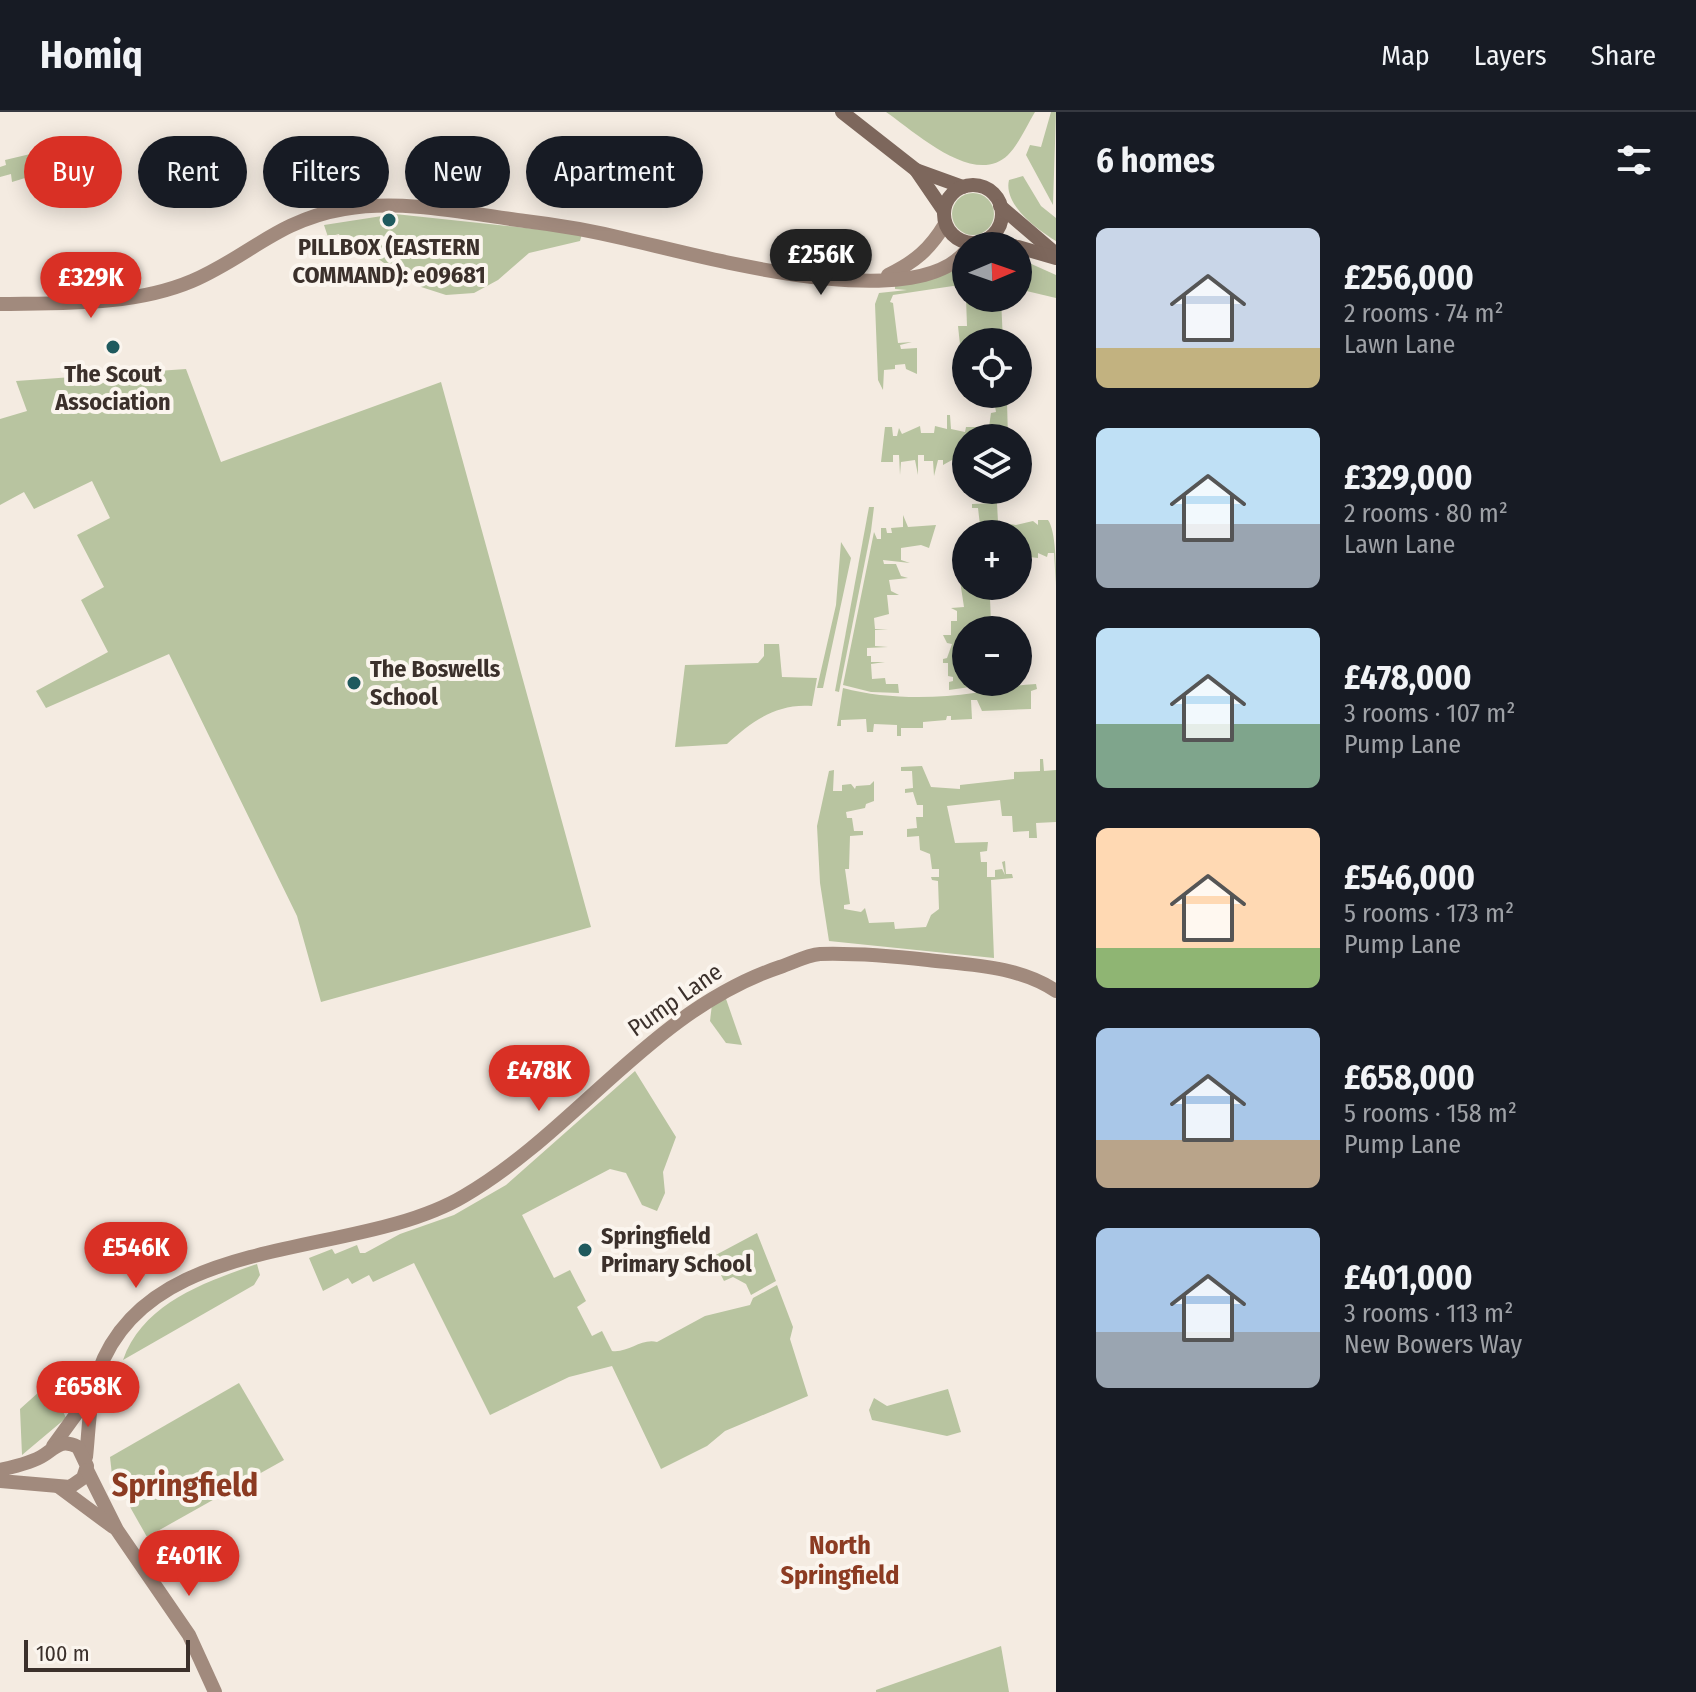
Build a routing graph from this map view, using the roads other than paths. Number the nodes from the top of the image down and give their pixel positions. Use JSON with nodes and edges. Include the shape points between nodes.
{"nodes":[{"id":1,"x":842,"y":112,"type":"edge"},
{"id":2,"x":916,"y":170,"type":"junction"},
{"id":3,"x":963,"y":187,"type":"junction"},
{"id":4,"x":1000,"y":206,"type":"junction"},
{"id":5,"x":945,"y":218,"type":"junction"},
{"id":6,"x":953,"y":232,"type":"edge"},
{"id":7,"x":992,"y":232,"type":"edge"},
{"id":8,"x":1032,"y":250,"type":"edge"},
{"id":9,"x":1056,"y":256,"type":"edge"},
{"id":10,"x":952,"y":265,"type":"edge"},
{"id":11,"x":881,"y":278,"type":"junction"},
{"id":12,"x":0,"y":304,"type":"edge"},
{"id":13,"x":1056,"y":991,"type":"edge"},
{"id":14,"x":94,"y":1390,"type":"junction"},
{"id":15,"x":49,"y":1450,"type":"junction"},
{"id":16,"x":86,"y":1464,"type":"junction"},
{"id":17,"x":0,"y":1470,"type":"edge"},
{"id":18,"x":0,"y":1481,"type":"edge"},
{"id":19,"x":56,"y":1485,"type":"junction"},
{"id":20,"x":117,"y":1530,"type":"junction"},
{"id":21,"x":215,"y":1692,"type":"edge"}],
"edges":[{"from":1,"to":2,"type":"main road"},
{"from":2,"to":3,"type":"main road"},
{"from":2,"to":5,"type":"main road"},
{"from":3,"to":4,"type":"main road","via":[[987,189]]},
{"from":3,"to":5,"type":"main road","via":[[949,198]]},
{"from":4,"to":7,"type":"main road","via":[[998,228]]},
{"from":4,"to":9,"type":"main road"},
{"from":5,"to":6,"type":"main road"},
{"from":5,"to":11,"type":"street","via":[[932,246]]},
{"from":8,"to":9,"type":"main road"},
{"from":10,"to":11,"type":"street"},
{"from":11,"to":12,"type":"street","via":[[781,274],[583,229],[374,206],[305,219],[204,275],[154,293]]},
{"from":13,"to":14,"type":"street","name":"Pump Lane","via":[[1025,975],[881,955],[817,954],[722,989],[463,1197],[408,1222],[247,1257],[161,1295],[115,1340]]},
{"from":14,"to":15,"type":"street","name":"Pump Lane"},
{"from":14,"to":16,"type":"street","name":"Pump Lane"},
{"from":15,"to":16,"type":"street","via":[[74,1445]]},
{"from":15,"to":17,"type":"street"},
{"from":15,"to":19,"type":"street","via":[[44,1473]]},
{"from":16,"to":19,"type":"street","via":[[80,1482]]},
{"from":16,"to":20,"type":"street"},
{"from":18,"to":19,"type":"street"},
{"from":19,"to":20,"type":"street"},
{"from":20,"to":21,"type":"street","via":[[177,1614]]}]}
